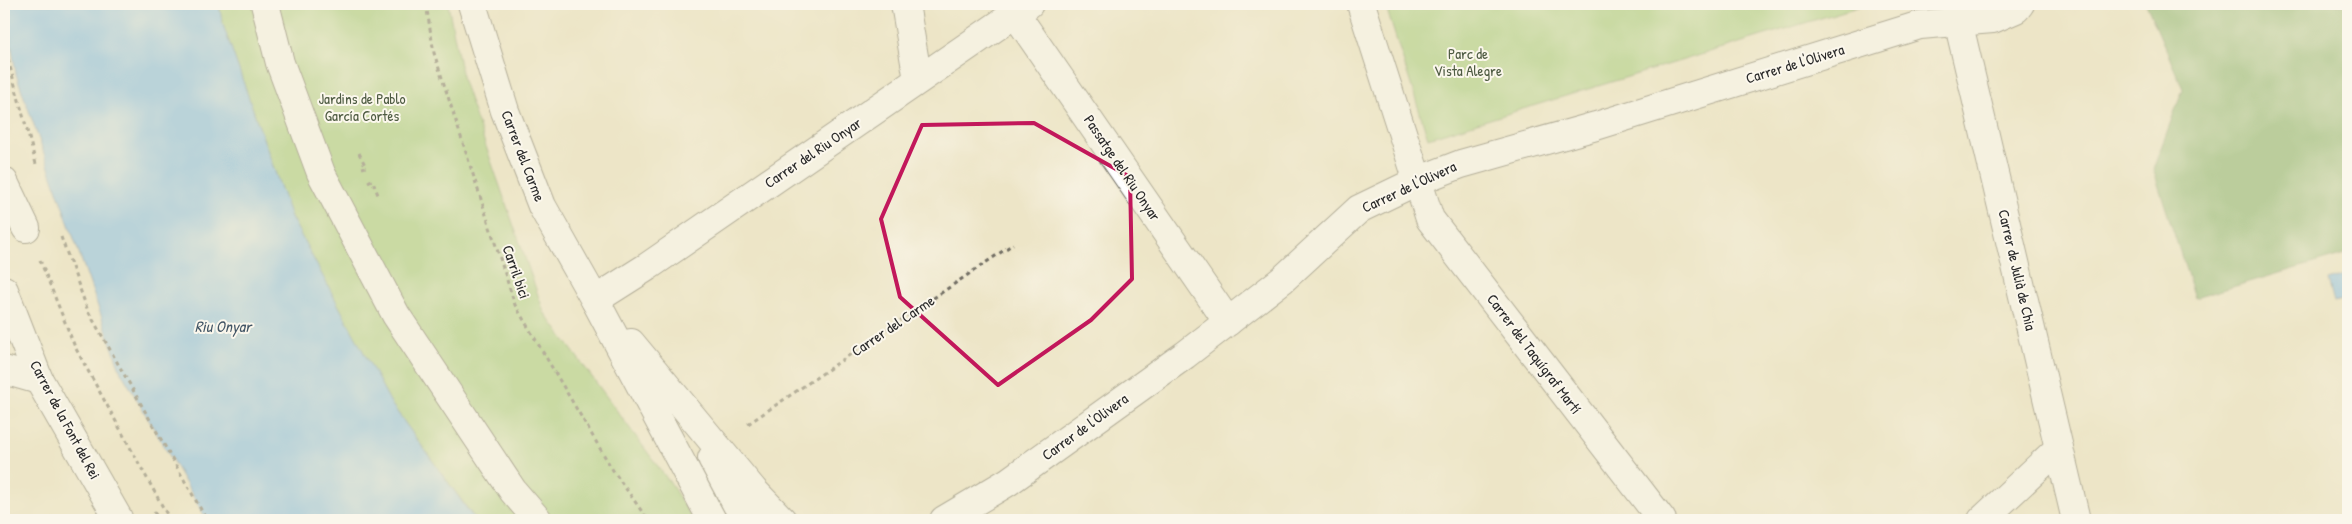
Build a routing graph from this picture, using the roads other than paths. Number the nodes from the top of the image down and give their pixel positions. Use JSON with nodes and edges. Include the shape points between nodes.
{"nodes":[{"id":1,"x":266,"y":4,"type":"edge"},
{"id":2,"x":472,"y":4,"type":"edge"},
{"id":3,"x":905,"y":4,"type":"edge"},
{"id":4,"x":1361,"y":4,"type":"edge"},
{"id":5,"x":2020,"y":4,"type":"edge"},
{"id":6,"x":1022,"y":8,"type":"edge"},
{"id":7,"x":1958,"y":21,"type":"junction"},
{"id":8,"x":918,"y":80,"type":"junction"},
{"id":9,"x":1417,"y":181,"type":"junction"},
{"id":10,"x":4,"y":182,"type":"edge"},
{"id":11,"x":26,"y":228,"type":"road end"},
{"id":12,"x":4,"y":290,"type":"edge"},
{"id":13,"x":595,"y":300,"type":"junction"},
{"id":14,"x":1228,"y":322,"type":"junction"},
{"id":15,"x":4,"y":370,"type":"edge"},
{"id":16,"x":39,"y":380,"type":"junction"},
{"id":17,"x":683,"y":405,"type":"junction"},
{"id":18,"x":2059,"y":448,"type":"junction"},
{"id":19,"x":117,"y":520,"type":"edge"},
{"id":20,"x":538,"y":520,"type":"edge"},
{"id":21,"x":712,"y":520,"type":"edge"},
{"id":22,"x":750,"y":520,"type":"edge"},
{"id":23,"x":782,"y":520,"type":"edge"},
{"id":24,"x":944,"y":520,"type":"edge"},
{"id":25,"x":1662,"y":520,"type":"edge"},
{"id":26,"x":1982,"y":520,"type":"edge"},
{"id":27,"x":2076,"y":520,"type":"edge"}],
"edges":[{"from":1,"to":20,"type":"street","via":[[280,63],[322,173],[391,306],[513,491]]},
{"from":2,"to":13,"type":"street","name":"Carrer del Carme","via":[[505,111],[542,206]]},
{"from":3,"to":8,"type":"street"},
{"from":4,"to":9,"type":"street","name":"Carrer del Taquígraf Martí","via":[[1404,131]]},
{"from":5,"to":7,"type":"street","name":"Carrer de l'Olivera","via":[[1993,19]]},
{"from":6,"to":8,"type":"street","name":"Carrer del Riu Onyar"},
{"from":6,"to":14,"type":"street","name":"Passatge del Riu Onyar"},
{"from":7,"to":9,"type":"street","name":"Carrer de l'Olivera","via":[[1920,26],[1461,164]]},
{"from":7,"to":18,"type":"street","name":"Carrer de Julià de Chia"},
{"from":8,"to":13,"type":"street","name":"Carrer del Riu Onyar"},
{"from":9,"to":14,"type":"street","name":"Carrer de l'Olivera","via":[[1359,209],[1282,280]]},
{"from":9,"to":25,"type":"street","name":"Carrer del Taquígraf Martí","via":[[1430,219]]},
{"from":10,"to":11,"type":"street"},
{"from":12,"to":16,"type":"street","name":"Carrer de la Font del Rei"},
{"from":13,"to":17,"type":"street","name":"Carrer del Carme"},
{"from":13,"to":21,"type":"street","name":"Carrer del Carme"},
{"from":14,"to":24,"type":"street","name":"Carrer de l'Olivera","via":[[1008,482]]},
{"from":15,"to":16,"type":"street"},
{"from":16,"to":19,"type":"street","name":"Carrer de la Font del Rei"},
{"from":17,"to":22,"type":"street","via":[[736,505]]},
{"from":17,"to":23,"type":"street","name":"Carrer del Carme"},
{"from":18,"to":26,"type":"street"},
{"from":18,"to":27,"type":"street","name":"Carrer de Julià de Chia"}]}
